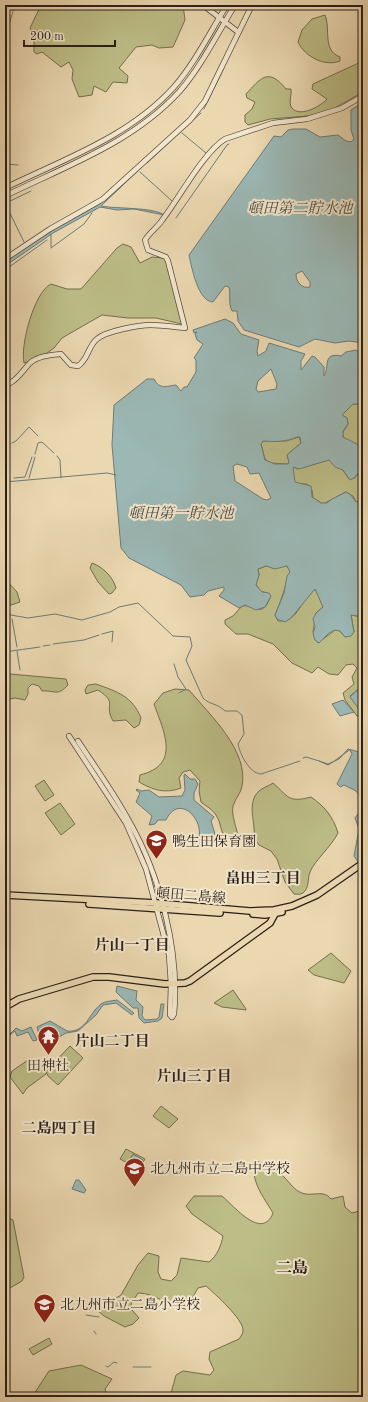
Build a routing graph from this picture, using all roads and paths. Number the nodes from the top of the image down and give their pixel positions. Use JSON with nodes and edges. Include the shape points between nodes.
{"nodes":[{"id":1,"x":12,"y":5,"type":"edge"},
{"id":2,"x":203,"y":5,"type":"edge"},
{"id":3,"x":227,"y":5,"type":"edge"},
{"id":4,"x":235,"y":5,"type":"edge"},
{"id":5,"x":252,"y":5,"type":"edge"},
{"id":6,"x":220,"y":17,"type":"junction"},
{"id":7,"x":225,"y":21,"type":"junction"},
{"id":8,"x":5,"y":29,"type":"edge"},
{"id":9,"x":238,"y":32,"type":"junction"},
{"id":10,"x":363,"y":96,"type":"edge"},
{"id":11,"x":5,"y":188,"type":"edge"},
{"id":12,"x":5,"y":196,"type":"edge"},
{"id":13,"x":5,"y":259,"type":"edge"},
{"id":14,"x":10,"y":383,"type":"dead end"},
{"id":15,"x":69,"y":736,"type":"dead end"},
{"id":16,"x":78,"y":741,"type":"dead end"},
{"id":17,"x":363,"y":863,"type":"edge"},
{"id":18,"x":363,"y":867,"type":"edge"},
{"id":19,"x":5,"y":895,"type":"edge"},
{"id":20,"x":5,"y":898,"type":"edge"},
{"id":21,"x":159,"y":907,"type":"junction"},
{"id":22,"x":275,"y":914,"type":"junction"},
{"id":23,"x":173,"y":984,"type":"junction"},
{"id":24,"x":5,"y":1007,"type":"edge"}],
"edges":[{"from":1,"to":8,"type":"street"},
{"from":2,"to":6,"type":"street"},
{"from":3,"to":6,"type":"street"},
{"from":4,"to":7,"type":"street"},
{"from":5,"to":9,"type":"street"},
{"from":6,"to":7,"type":"street"},
{"from":6,"to":11,"type":"street","via":[[184,74],[144,116],[103,141]]},
{"from":7,"to":9,"type":"street"},
{"from":7,"to":12,"type":"street","via":[[180,90],[145,123],[109,145]]},
{"from":9,"to":13,"type":"street","via":[[205,101],[190,120],[103,200],[50,229]]},
{"from":10,"to":14,"type":"street","via":[[342,108],[308,119],[282,121],[225,139],[213,149],[167,215],[145,240],[148,250],[166,257],[168,261],[185,328],[150,325],[110,333],[98,337],[93,342],[84,361],[78,366],[70,365],[61,354],[41,357],[31,362],[17,379]]},
{"from":15,"to":21,"type":"street","via":[[126,823]]},
{"from":16,"to":21,"type":"street","via":[[129,821],[155,882]]},
{"from":17,"to":21,"type":"main road","name":"頓田二島線","via":[[317,896],[274,910]]},
{"from":18,"to":22,"type":"main road","name":"頓田二島線","via":[[318,898],[300,907]]},
{"from":19,"to":21,"type":"main road","name":"頓田二島線"},
{"from":20,"to":21,"type":"main road","name":"頓田二島線"},
{"from":21,"to":22,"type":"main road","name":"頓田二島線"},
{"from":21,"to":23,"type":"street","via":[[171,940]]},
{"from":22,"to":23,"type":"main road","via":[[270,923],[195,978],[185,983]]},
{"from":23,"to":23,"type":"street","via":[[174,1014],[172,1017],[170,1015]]},
{"from":23,"to":24,"type":"main road","via":[[93,977],[19,999]]}]}
